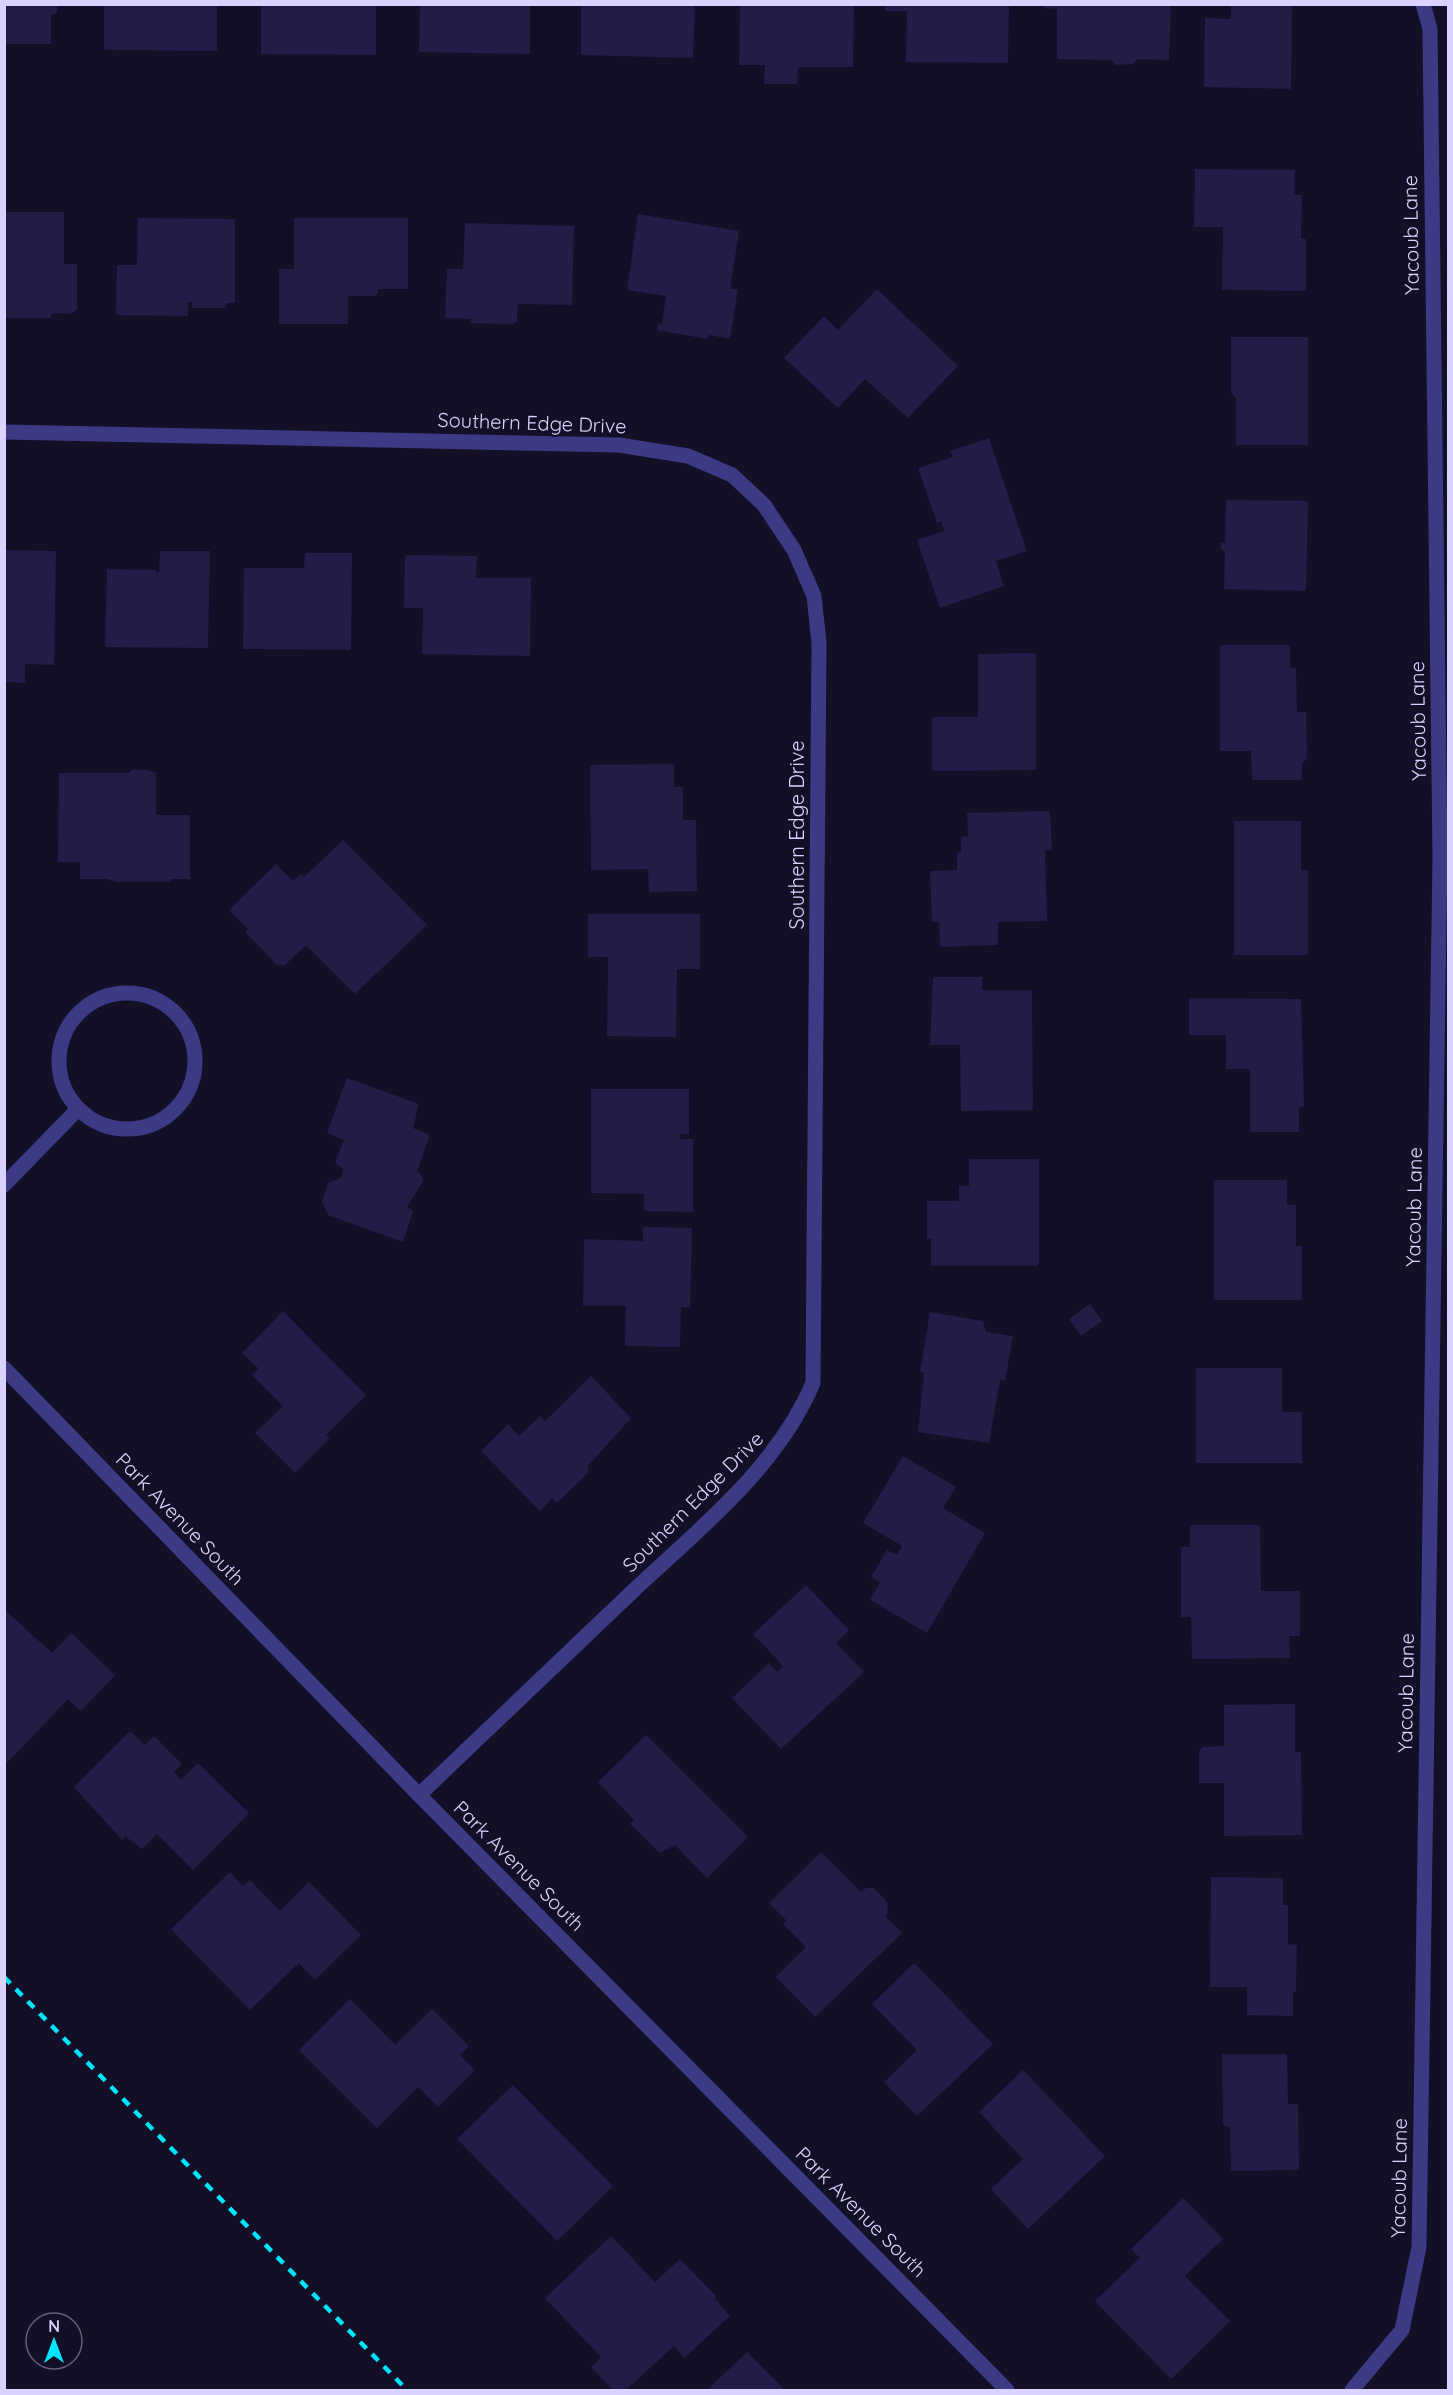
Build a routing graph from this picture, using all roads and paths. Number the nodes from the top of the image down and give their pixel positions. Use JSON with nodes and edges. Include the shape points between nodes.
{"nodes":[{"id":1,"x":1423,"y":4,"type":"edge"},
{"id":2,"x":4,"y":432,"type":"edge"},
{"id":3,"x":1444,"y":858,"type":"edge"},
{"id":4,"x":78,"y":1109,"type":"junction"},
{"id":5,"x":4,"y":1185,"type":"edge"},
{"id":6,"x":4,"y":1368,"type":"edge"},
{"id":7,"x":419,"y":1795,"type":"junction"},
{"id":8,"x":1007,"y":2391,"type":"edge"},
{"id":9,"x":1352,"y":2391,"type":"edge"}],
"edges":[{"from":1,"to":3,"type":"street","name":"Yacoub Lane","via":[[1430,29]]},
{"from":2,"to":7,"type":"street","name":"Southern Edge Drive","via":[[619,445],[688,456],[732,475],[764,505],[794,550],[814,596],[819,655],[813,1383],[782,1442],[719,1510]]},
{"from":3,"to":9,"type":"street","name":"Yacoub Lane","via":[[1419,2247],[1402,2330]]},
{"from":4,"to":4,"type":"street","via":[[65,1090],[58,1069],[59,1047],[68,1025],[102,997],[124,992],[146,995],[167,1005],[183,1022],[193,1042],[196,1064],[190,1087],[178,1106],[161,1120],[140,1128],[117,1129],[96,1122]]},
{"from":4,"to":5,"type":"street"},
{"from":6,"to":7,"type":"street","name":"Park Avenue South"},
{"from":7,"to":8,"type":"street","name":"Park Avenue South"}]}
